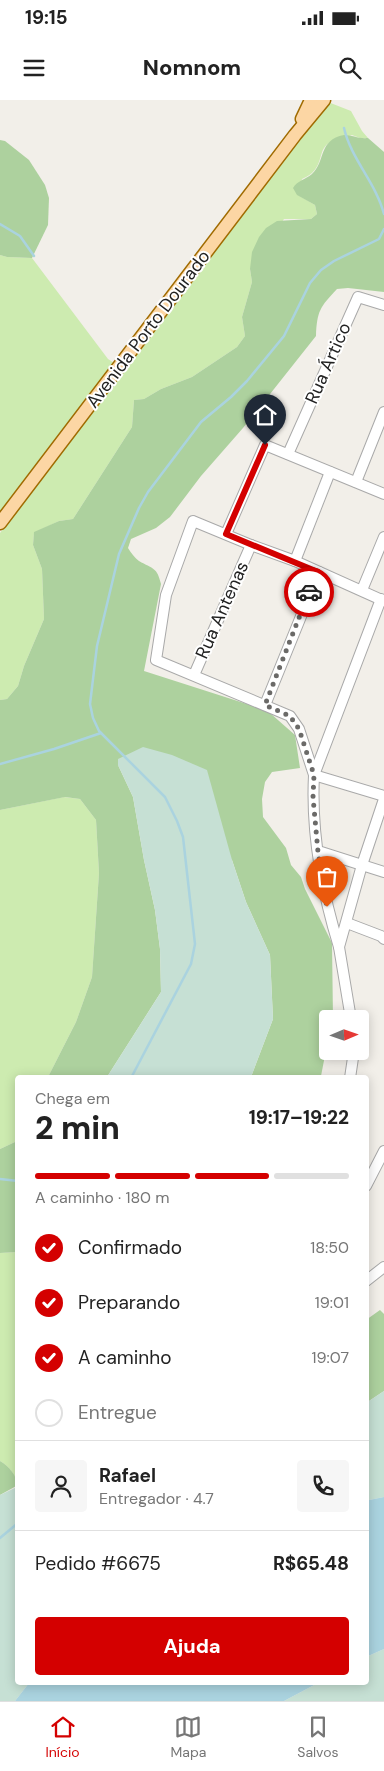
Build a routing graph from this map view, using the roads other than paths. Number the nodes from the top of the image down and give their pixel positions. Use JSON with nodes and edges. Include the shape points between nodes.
{"nodes":[{"id":1,"x":311,"y":100,"type":"edge"},
{"id":2,"x":324,"y":100,"type":"edge"},
{"id":3,"x":295,"y":135,"type":"junction"},
{"id":4,"x":384,"y":305,"type":"edge"},
{"id":5,"x":384,"y":412,"type":"edge"},
{"id":6,"x":288,"y":454,"type":"junction"},
{"id":7,"x":330,"y":472,"type":"junction"},
{"id":8,"x":356,"y":482,"type":"junction"},
{"id":9,"x":384,"y":494,"type":"edge"},
{"id":10,"x":0,"y":523,"type":"edge"},
{"id":11,"x":226,"y":534,"type":"junction"},
{"id":12,"x":384,"y":537,"type":"edge"},
{"id":13,"x":251,"y":545,"type":"junction"},
{"id":14,"x":295,"y":561,"type":"junction"},
{"id":15,"x":318,"y":572,"type":"junction"},
{"id":16,"x":362,"y":590,"type":"junction"},
{"id":17,"x":382,"y":600,"type":"edge"},
{"id":18,"x":194,"y":675,"type":"junction"},
{"id":19,"x":265,"y":705,"type":"junction"},
{"id":20,"x":314,"y":775,"type":"junction"},
{"id":21,"x":384,"y":798,"type":"edge"},
{"id":22,"x":318,"y":852,"type":"junction"},
{"id":23,"x":362,"y":865,"type":"junction"},
{"id":24,"x":384,"y":872,"type":"edge"},
{"id":25,"x":347,"y":923,"type":"junction"},
{"id":26,"x":384,"y":939,"type":"edge"},
{"id":27,"x":339,"y":947,"type":"junction"},
{"id":28,"x":350,"y":1010,"type":"edge"},
{"id":29,"x":353,"y":1060,"type":"edge"},
{"id":30,"x":350,"y":1075,"type":"edge"},
{"id":31,"x":384,"y":1151,"type":"edge"},
{"id":32,"x":369,"y":1180,"type":"edge"},
{"id":33,"x":384,"y":1267,"type":"edge"},
{"id":34,"x":369,"y":1279,"type":"edge"}],
"edges":[{"from":1,"to":3,"type":"main road","name":"Avenida Porto Dourado"},
{"from":2,"to":3,"type":"main road","name":"Avenida Porto Dourado"},
{"from":3,"to":10,"type":"main road","name":"Avenida Porto Dourado"},
{"from":4,"to":6,"type":"street","name":"Rua Ártico","via":[[358,297]]},
{"from":5,"to":8,"type":"street"},
{"from":6,"to":7,"type":"street"},
{"from":6,"to":11,"type":"street","via":[[265,445]]},
{"from":7,"to":8,"type":"street"},
{"from":7,"to":14,"type":"street"},
{"from":8,"to":9,"type":"street"},
{"from":11,"to":13,"type":"street"},
{"from":11,"to":18,"type":"street","via":[[193,521],[166,595],[156,660]]},
{"from":12,"to":16,"type":"street"},
{"from":13,"to":14,"type":"street"},
{"from":13,"to":18,"type":"street","name":"Rua Antenas"},
{"from":14,"to":15,"type":"street"},
{"from":15,"to":16,"type":"street"},
{"from":15,"to":19,"type":"street"},
{"from":16,"to":17,"type":"street"},
{"from":17,"to":20,"type":"street"},
{"from":18,"to":19,"type":"street"},
{"from":19,"to":20,"type":"street","via":[[290,716],[299,729]]},
{"from":20,"to":21,"type":"street"},
{"from":20,"to":22,"type":"street"},
{"from":21,"to":23,"type":"street"},
{"from":22,"to":23,"type":"street"},
{"from":22,"to":27,"type":"street","via":[[327,907]]},
{"from":23,"to":24,"type":"street"},
{"from":23,"to":25,"type":"street"},
{"from":25,"to":26,"type":"street"},
{"from":25,"to":27,"type":"street"},
{"from":27,"to":28,"type":"street"},
{"from":29,"to":30,"type":"street"},
{"from":31,"to":32,"type":"street"},
{"from":33,"to":34,"type":"street"}]}
